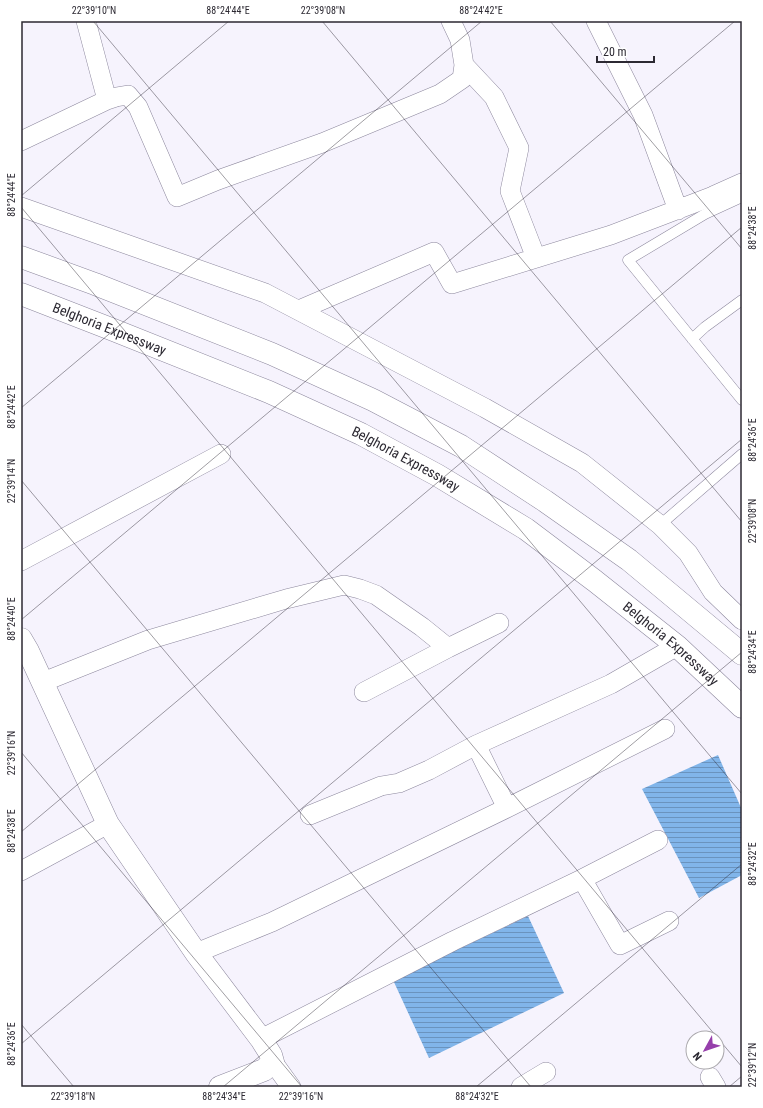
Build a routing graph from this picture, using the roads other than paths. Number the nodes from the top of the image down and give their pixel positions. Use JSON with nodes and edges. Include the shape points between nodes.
{"nodes":[{"id":1,"x":86,"y":21,"type":"edge"},
{"id":2,"x":451,"y":21,"type":"edge"},
{"id":3,"x":596,"y":21,"type":"edge"},
{"id":4,"x":464,"y":65,"type":"junction"},
{"id":5,"x":107,"y":100,"type":"junction"},
{"id":6,"x":21,"y":141,"type":"edge"},
{"id":7,"x":742,"y":184,"type":"edge"},
{"id":8,"x":742,"y":197,"type":"edge"},
{"id":9,"x":21,"y":207,"type":"edge"},
{"id":10,"x":678,"y":210,"type":"junction"},
{"id":11,"x":21,"y":257,"type":"edge"},
{"id":12,"x":536,"y":258,"type":"junction"},
{"id":13,"x":21,"y":294,"type":"edge"},
{"id":14,"x":742,"y":300,"type":"edge"},
{"id":15,"x":299,"y":310,"type":"junction"},
{"id":16,"x":692,"y":339,"type":"junction"},
{"id":17,"x":742,"y":400,"type":"edge"},
{"id":18,"x":221,"y":454,"type":"dead end"},
{"id":19,"x":742,"y":454,"type":"edge"},
{"id":20,"x":660,"y":525,"type":"junction"},
{"id":21,"x":21,"y":561,"type":"edge"},
{"id":22,"x":742,"y":620,"type":"edge"},
{"id":23,"x":500,"y":623,"type":"dead end"},
{"id":24,"x":677,"y":646,"type":"junction"},
{"id":25,"x":23,"y":648,"type":"edge"},
{"id":26,"x":448,"y":648,"type":"junction"},
{"id":27,"x":742,"y":654,"type":"edge"},
{"id":28,"x":42,"y":682,"type":"junction"},
{"id":29,"x":364,"y":692,"type":"dead end"},
{"id":30,"x":742,"y":707,"type":"edge"},
{"id":31,"x":665,"y":729,"type":"dead end"},
{"id":32,"x":476,"y":745,"type":"junction"},
{"id":33,"x":507,"y":808,"type":"junction"},
{"id":34,"x":310,"y":816,"type":"dead end"},
{"id":35,"x":108,"y":824,"type":"junction"},
{"id":36,"x":658,"y":840,"type":"dead end"},
{"id":37,"x":21,"y":872,"type":"edge"},
{"id":38,"x":582,"y":879,"type":"junction"},
{"id":39,"x":669,"y":921,"type":"dead end"},
{"id":40,"x":196,"y":953,"type":"junction"},
{"id":41,"x":262,"y":1039,"type":"junction"},
{"id":42,"x":273,"y":1062,"type":"junction"},
{"id":43,"x":546,"y":1072,"type":"dead end"},
{"id":44,"x":220,"y":1087,"type":"edge"},
{"id":45,"x":291,"y":1087,"type":"edge"},
{"id":46,"x":521,"y":1087,"type":"edge"}],
"edges":[{"from":1,"to":5,"type":"street"},
{"from":2,"to":4,"type":"street","via":[[460,40]]},
{"from":3,"to":10,"type":"street","via":[[643,115]]},
{"from":4,"to":5,"type":"street","via":[[462,79],[440,94],[322,143],[176,197],[138,107],[128,95]]},
{"from":4,"to":12,"type":"street","via":[[494,97],[519,148],[510,191]]},
{"from":5,"to":6,"type":"street"},
{"from":7,"to":10,"type":"street"},
{"from":8,"to":16,"type":"lane","via":[[705,214],[628,260]]},
{"from":9,"to":15,"type":"street","via":[[265,292]]},
{"from":10,"to":12,"type":"street","via":[[611,235]]},
{"from":11,"to":27,"type":"main road","via":[[272,354],[373,400],[460,446],[629,560]]},
{"from":12,"to":15,"type":"street","via":[[452,284],[434,252]]},
{"from":13,"to":24,"type":"main road","name":"Belghoria Expressway","via":[[269,392],[361,434],[437,475],[526,529]]},
{"from":14,"to":16,"type":"lane"},
{"from":15,"to":20,"type":"street","via":[[485,408],[582,463]]},
{"from":16,"to":17,"type":"lane"},
{"from":18,"to":21,"type":"street"},
{"from":19,"to":20,"type":"lane"},
{"from":20,"to":22,"type":"street","via":[[688,553],[713,592]]},
{"from":23,"to":26,"type":"street"},
{"from":24,"to":30,"type":"main road","name":"Belghoria Expressway"},
{"from":24,"to":32,"type":"street","via":[[610,684]]},
{"from":25,"to":28,"type":"main road"},
{"from":26,"to":28,"type":"street","via":[[376,595],[344,585],[286,599],[148,640]]},
{"from":26,"to":29,"type":"street"},
{"from":28,"to":35,"type":"main road"},
{"from":31,"to":33,"type":"street"},
{"from":32,"to":33,"type":"street"},
{"from":32,"to":34,"type":"street","via":[[399,783],[381,786]]},
{"from":33,"to":40,"type":"street","via":[[272,922]]},
{"from":35,"to":37,"type":"street"},
{"from":35,"to":40,"type":"main road"},
{"from":36,"to":38,"type":"street"},
{"from":38,"to":39,"type":"street","via":[[620,945]]},
{"from":38,"to":41,"type":"street","via":[[453,941]]},
{"from":40,"to":41,"type":"main road"},
{"from":41,"to":42,"type":"main road"},
{"from":42,"to":44,"type":"main road","via":[[264,1070]]},
{"from":42,"to":45,"type":"street"},
{"from":43,"to":46,"type":"street"}]}
